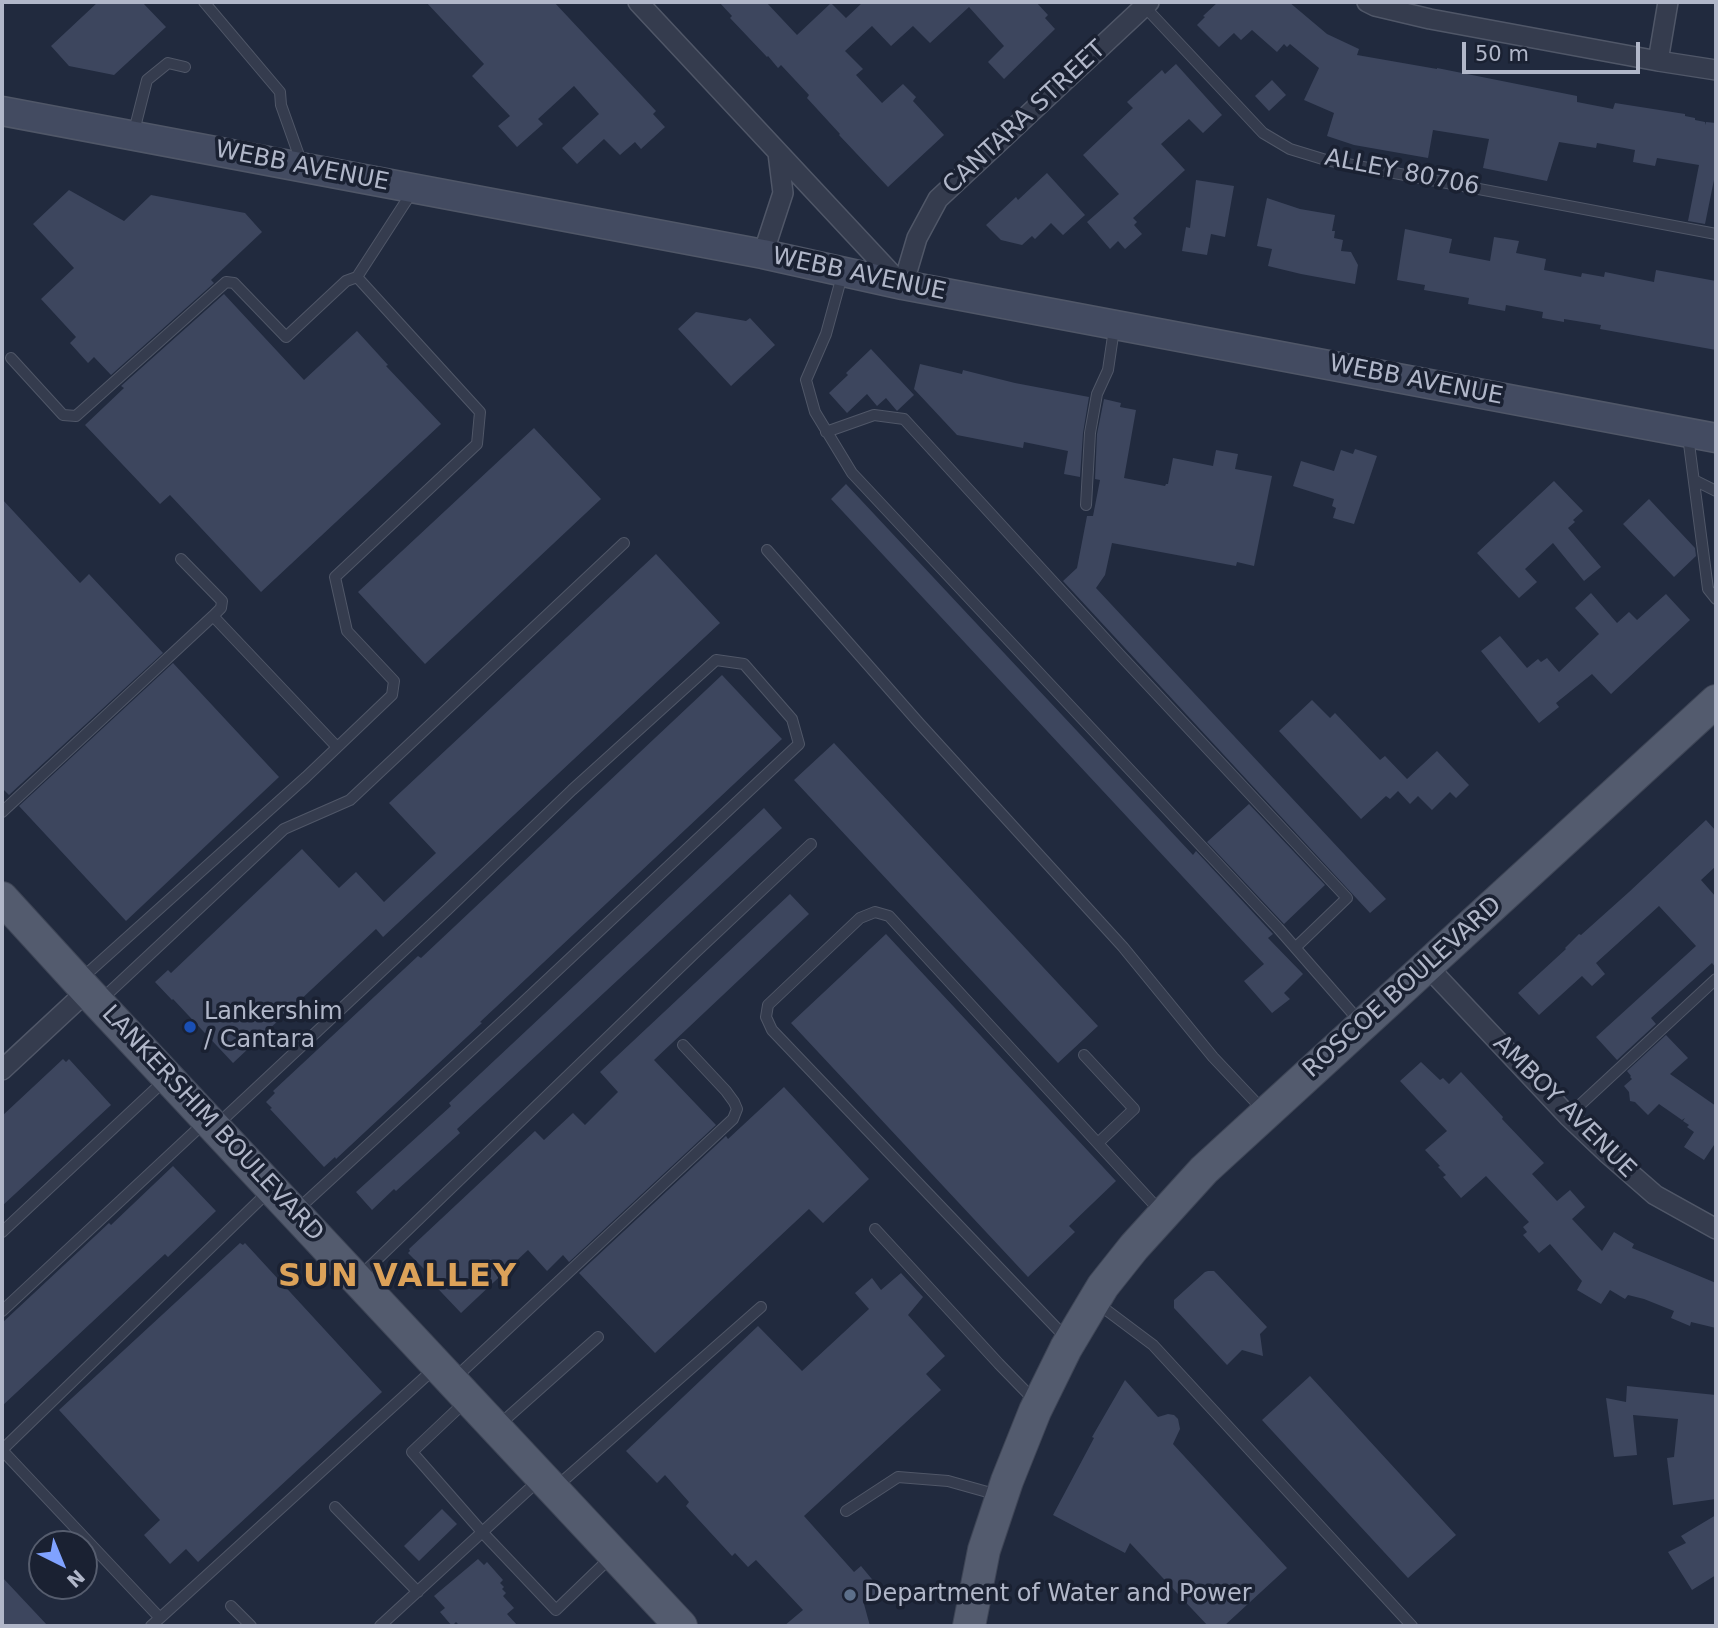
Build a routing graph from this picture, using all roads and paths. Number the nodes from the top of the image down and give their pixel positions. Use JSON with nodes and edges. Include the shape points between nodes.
{"nodes":[{"id":1,"x":204,"y":2,"type":"edge"},
{"id":2,"x":638,"y":2,"type":"edge"},
{"id":3,"x":1367,"y":2,"type":"edge"},
{"id":4,"x":1668,"y":2,"type":"edge"},
{"id":5,"x":1140,"y":5,"type":"edge"},
{"id":6,"x":1658,"y":61,"type":"junction"},
{"id":7,"x":185,"y":67,"type":"dead end"},
{"id":8,"x":1716,"y":70,"type":"edge"},
{"id":9,"x":2,"y":111,"type":"edge"},
{"id":10,"x":133,"y":135,"type":"junction"},
{"id":11,"x":778,"y":153,"type":"junction"},
{"id":12,"x":303,"y":167,"type":"junction"},
{"id":13,"x":414,"y":188,"type":"junction"},
{"id":14,"x":1716,"y":234,"type":"edge"},
{"id":15,"x":763,"y":254,"type":"junction"},
{"id":16,"x":843,"y":272,"type":"junction"},
{"id":17,"x":357,"y":277,"type":"junction"},
{"id":18,"x":903,"y":285,"type":"junction"},
{"id":19,"x":1114,"y":325,"type":"junction"},
{"id":20,"x":10,"y":358,"type":"dead end"},
{"id":21,"x":827,"y":432,"type":"junction"},
{"id":22,"x":1688,"y":432,"type":"junction"},
{"id":23,"x":1716,"y":438,"type":"edge"},
{"id":24,"x":1694,"y":480,"type":"junction"},
{"id":25,"x":1716,"y":491,"type":"edge"},
{"id":26,"x":1086,"y":505,"type":"dead end"},
{"id":27,"x":624,"y":543,"type":"dead end"},
{"id":28,"x":768,"y":550,"type":"dead end"},
{"id":29,"x":181,"y":559,"type":"dead end"},
{"id":30,"x":1716,"y":581,"type":"edge"},
{"id":31,"x":1708,"y":589,"type":"junction"},
{"id":32,"x":1716,"y":600,"type":"edge"},
{"id":33,"x":213,"y":616,"type":"junction"},
{"id":34,"x":1716,"y":701,"type":"edge"},
{"id":35,"x":337,"y":747,"type":"junction"},
{"id":36,"x":2,"y":812,"type":"edge"},
{"id":37,"x":811,"y":844,"type":"dead end"},
{"id":38,"x":2,"y":898,"type":"edge"},
{"id":39,"x":1296,"y":947,"type":"junction"},
{"id":40,"x":1427,"y":966,"type":"junction"},
{"id":41,"x":1716,"y":979,"type":"edge"},
{"id":42,"x":88,"y":992,"type":"junction"},
{"id":43,"x":1363,"y":1025,"type":"junction"},
{"id":44,"x":683,"y":1045,"type":"dead end"},
{"id":45,"x":1084,"y":1055,"type":"dead end"},
{"id":46,"x":2,"y":1070,"type":"edge"},
{"id":47,"x":168,"y":1077,"type":"junction"},
{"id":48,"x":1266,"y":1113,"type":"junction"},
{"id":49,"x":1568,"y":1116,"type":"junction"},
{"id":50,"x":211,"y":1123,"type":"junction"},
{"id":51,"x":1098,"y":1143,"type":"junction"},
{"id":52,"x":272,"y":1188,"type":"junction"},
{"id":53,"x":295,"y":1212,"type":"junction"},
{"id":54,"x":1163,"y":1214,"type":"junction"},
{"id":55,"x":875,"y":1229,"type":"dead end"},
{"id":56,"x":1716,"y":1229,"type":"edge"},
{"id":57,"x":2,"y":1232,"type":"edge"},
{"id":58,"x":357,"y":1279,"type":"junction"},
{"id":59,"x":1099,"y":1294,"type":"junction"},
{"id":60,"x":761,"y":1307,"type":"dead end"},
{"id":61,"x":2,"y":1311,"type":"edge"},
{"id":62,"x":598,"y":1338,"type":"dead end"},
{"id":63,"x":1070,"y":1342,"type":"junction"},
{"id":64,"x":453,"y":1382,"type":"junction"},
{"id":65,"x":1038,"y":1404,"type":"junction"},
{"id":66,"x":496,"y":1428,"type":"junction"},
{"id":67,"x":2,"y":1451,"type":"edge"},
{"id":68,"x":548,"y":1483,"type":"junction"},
{"id":69,"x":1002,"y":1497,"type":"junction"},
{"id":70,"x":335,"y":1507,"type":"dead end"},
{"id":71,"x":846,"y":1511,"type":"dead end"},
{"id":72,"x":483,"y":1533,"type":"junction"},
{"id":73,"x":614,"y":1555,"type":"junction"},
{"id":74,"x":418,"y":1592,"type":"junction"},
{"id":75,"x":231,"y":1606,"type":"dead end"},
{"id":76,"x":160,"y":1618,"type":"junction"},
{"id":77,"x":151,"y":1626,"type":"edge"},
{"id":78,"x":251,"y":1626,"type":"edge"},
{"id":79,"x":380,"y":1626,"type":"edge"},
{"id":80,"x":680,"y":1626,"type":"edge"},
{"id":81,"x":969,"y":1626,"type":"edge"},
{"id":82,"x":1412,"y":1626,"type":"edge"}],
"edges":[{"from":1,"to":12,"type":"lane","via":[[280,92]]},
{"from":2,"to":11,"type":"street"},
{"from":3,"to":6,"type":"street","via":[[1430,19]]},
{"from":4,"to":6,"type":"street"},
{"from":5,"to":14,"type":"lane","name":"ALLEY 80706","via":[[1263,133],[1290,149],[1326,160]]},
{"from":5,"to":18,"type":"street","name":"CANTARA STREET","via":[[938,198],[917,238]]},
{"from":6,"to":8,"type":"street"},
{"from":7,"to":10,"type":"lane","via":[[168,63],[147,80]]},
{"from":9,"to":10,"type":"street","name":"WEBB AVENUE"},
{"from":10,"to":12,"type":"street","name":"WEBB AVENUE"},
{"from":11,"to":15,"type":"street","via":[[783,193]]},
{"from":11,"to":18,"type":"street"},
{"from":12,"to":13,"type":"street","name":"WEBB AVENUE"},
{"from":13,"to":15,"type":"street","name":"WEBB AVENUE"},
{"from":13,"to":17,"type":"lane"},
{"from":15,"to":16,"type":"street","name":"WEBB AVENUE"},
{"from":16,"to":18,"type":"street","name":"WEBB AVENUE"},
{"from":16,"to":21,"type":"lane","via":[[827,334],[806,380],[815,412]]},
{"from":17,"to":20,"type":"lane","via":[[346,281],[286,337],[234,283],[226,282],[76,416],[63,415]]},
{"from":17,"to":35,"type":"lane","via":[[480,412],[477,444],[335,577],[347,631],[394,681],[392,695]]},
{"from":18,"to":19,"type":"street","name":"WEBB AVENUE"},
{"from":19,"to":22,"type":"street","name":"WEBB AVENUE"},
{"from":19,"to":26,"type":"lane","via":[[1108,370],[1097,394],[1090,433]]},
{"from":21,"to":39,"type":"lane","via":[[852,474]]},
{"from":21,"to":39,"type":"lane","via":[[874,415],[904,419],[1347,898]]},
{"from":22,"to":23,"type":"street","name":"WEBB AVENUE"},
{"from":22,"to":24,"type":"lane"},
{"from":24,"to":25,"type":"lane"},
{"from":24,"to":31,"type":"lane"},
{"from":27,"to":42,"type":"lane","via":[[350,800],[284,830]]},
{"from":28,"to":48,"type":"lane"},
{"from":29,"to":33,"type":"lane","via":[[222,601]]},
{"from":30,"to":31,"type":"lane"},
{"from":31,"to":32,"type":"lane"},
{"from":33,"to":35,"type":"lane"},
{"from":33,"to":36,"type":"lane"},
{"from":34,"to":40,"type":"main road","name":"ROSCOE BOULEVARD"},
{"from":35,"to":42,"type":"lane"},
{"from":37,"to":58,"type":"lane"},
{"from":38,"to":42,"type":"main road","name":"LANKERSHIM BOULEVARD"},
{"from":39,"to":43,"type":"lane"},
{"from":40,"to":43,"type":"main road","name":"ROSCOE BOULEVARD"},
{"from":40,"to":49,"type":"street","name":"AMBOY AVENUE"},
{"from":41,"to":49,"type":"lane"},
{"from":42,"to":46,"type":"street"},
{"from":42,"to":47,"type":"main road","name":"LANKERSHIM BOULEVARD"},
{"from":43,"to":48,"type":"main road","name":"ROSCOE BOULEVARD"},
{"from":44,"to":64,"type":"lane","via":[[734,1102],[733,1119]]},
{"from":45,"to":51,"type":"lane","via":[[1134,1109]]},
{"from":47,"to":50,"type":"main road","name":"LANKERSHIM BOULEVARD"},
{"from":47,"to":57,"type":"lane"},
{"from":48,"to":54,"type":"main road","name":"ROSCOE BOULEVARD"},
{"from":49,"to":56,"type":"street","name":"AMBOY AVENUE","via":[[1655,1195]]},
{"from":50,"to":52,"type":"main road","name":"LANKERSHIM BOULEVARD"},
{"from":50,"to":53,"type":"lane","via":[[716,660],[744,664],[792,719],[799,744]]},
{"from":50,"to":61,"type":"lane"},
{"from":51,"to":54,"type":"lane"},
{"from":51,"to":63,"type":"lane","via":[[889,916],[875,912],[860,918],[768,1005],[766,1017],[772,1030]]},
{"from":52,"to":53,"type":"main road","name":"LANKERSHIM BOULEVARD"},
{"from":52,"to":67,"type":"lane"},
{"from":53,"to":58,"type":"main road","name":"LANKERSHIM BOULEVARD"},
{"from":54,"to":59,"type":"main road","name":"ROSCOE BOULEVARD"},
{"from":55,"to":65,"type":"lane"},
{"from":58,"to":64,"type":"main road","name":"LANKERSHIM BOULEVARD"},
{"from":59,"to":63,"type":"main road","name":"ROSCOE BOULEVARD"},
{"from":59,"to":82,"type":"lane","via":[[1153,1345]]},
{"from":60,"to":68,"type":"lane"},
{"from":62,"to":66,"type":"lane"},
{"from":63,"to":65,"type":"main road","name":"ROSCOE BOULEVARD"},
{"from":64,"to":66,"type":"main road","name":"LANKERSHIM BOULEVARD"},
{"from":64,"to":72,"type":"lane","via":[[412,1452]]},
{"from":64,"to":76,"type":"lane"},
{"from":65,"to":69,"type":"main road","name":"ROSCOE BOULEVARD"},
{"from":66,"to":68,"type":"main road","name":"LANKERSHIM BOULEVARD"},
{"from":67,"to":76,"type":"lane"},
{"from":68,"to":72,"type":"lane"},
{"from":68,"to":73,"type":"main road","name":"LANKERSHIM BOULEVARD"},
{"from":69,"to":71,"type":"lane","via":[[948,1481],[898,1477]]},
{"from":69,"to":81,"type":"main road","name":"ROSCOE BOULEVARD","via":[[984,1550]]},
{"from":70,"to":74,"type":"lane"},
{"from":72,"to":73,"type":"lane","via":[[556,1610]]},
{"from":72,"to":74,"type":"lane"},
{"from":73,"to":80,"type":"main road","name":"LANKERSHIM BOULEVARD"},
{"from":74,"to":79,"type":"lane"},
{"from":75,"to":78,"type":"lane"},
{"from":76,"to":77,"type":"lane"}]}
